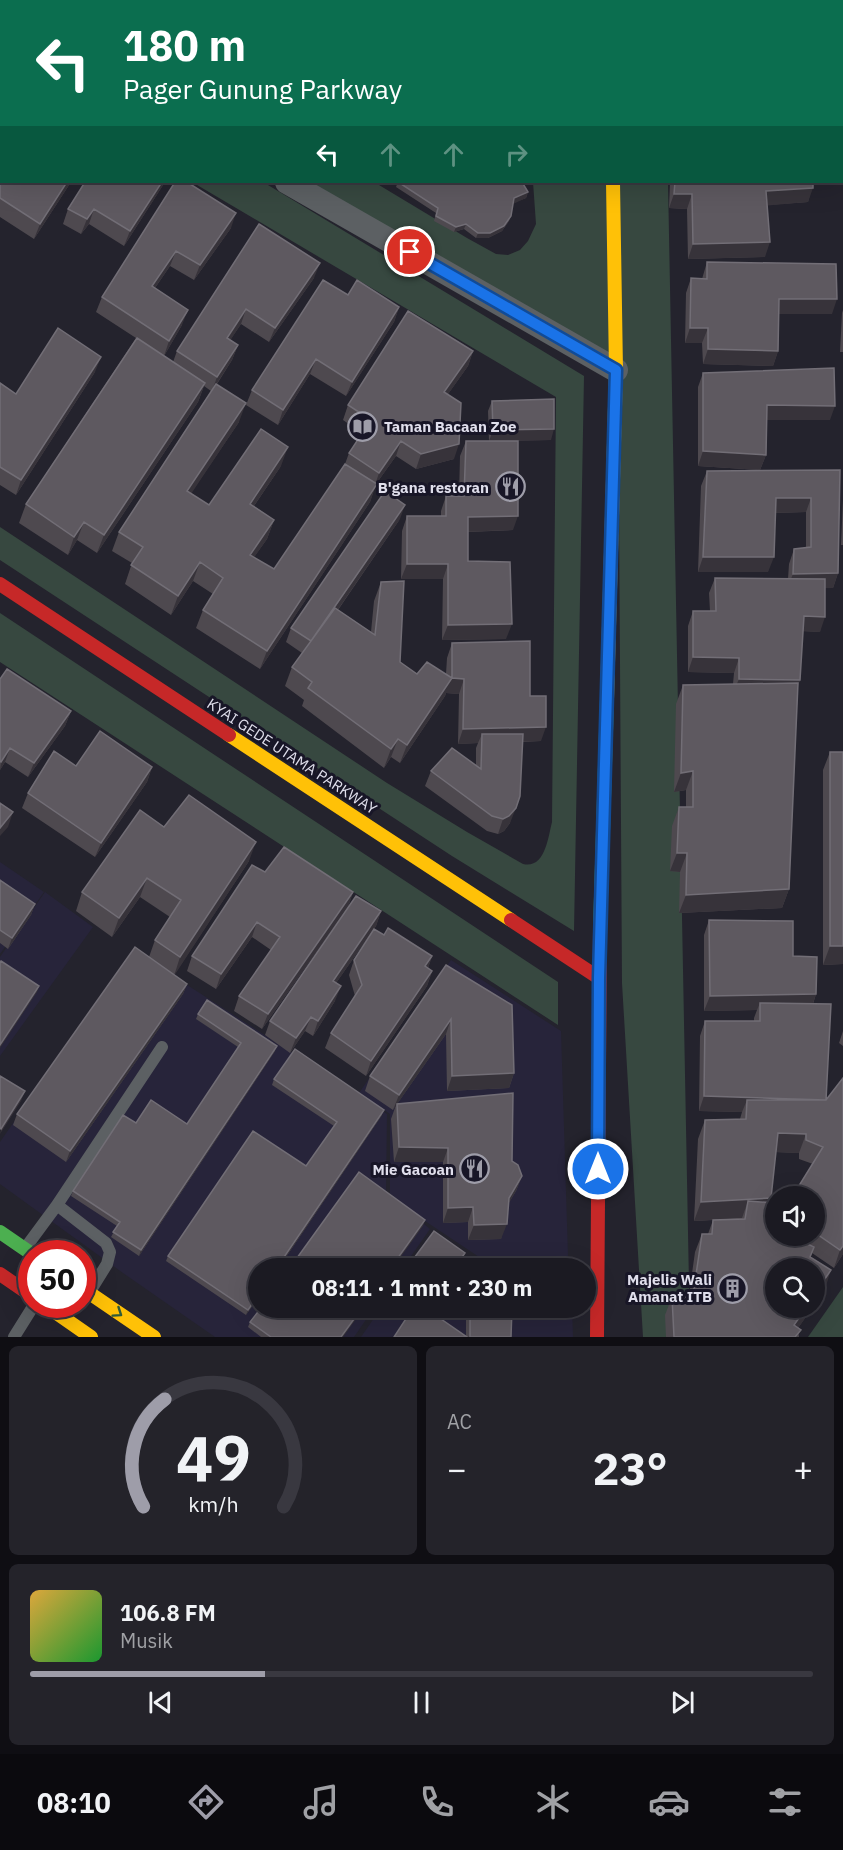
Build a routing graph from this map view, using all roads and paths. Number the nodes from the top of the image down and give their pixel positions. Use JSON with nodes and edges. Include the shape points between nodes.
{"nodes":[{"id":1,"x":289,"y":183,"type":"edge"},
{"id":2,"x":614,"y":183,"type":"edge"},
{"id":3,"x":616,"y":370,"type":"junction"},
{"id":4,"x":0,"y":584,"type":"edge"},
{"id":5,"x":599,"y":978,"type":"junction"},
{"id":6,"x":162,"y":1047,"type":"dead end"},
{"id":7,"x":57,"y":1205,"type":"junction"},
{"id":8,"x":0,"y":1232,"type":"edge"},
{"id":9,"x":35,"y":1240,"type":"edge"},
{"id":10,"x":18,"y":1245,"type":"edge"},
{"id":11,"x":1,"y":1277,"type":"edge"},
{"id":12,"x":96,"y":1280,"type":"edge"},
{"id":13,"x":18,"y":1287,"type":"edge"},
{"id":14,"x":96,"y":1298,"type":"edge"},
{"id":15,"x":26,"y":1318,"type":"edge"},
{"id":16,"x":64,"y":1318,"type":"edge"},
{"id":17,"x":14,"y":1337,"type":"edge"},
{"id":18,"x":91,"y":1337,"type":"edge"},
{"id":19,"x":154,"y":1337,"type":"edge"},
{"id":20,"x":597,"y":1337,"type":"edge"}],
"edges":[{"from":1,"to":3,"type":"street"},
{"from":2,"to":3,"type":"main road"},
{"from":3,"to":5,"type":"main road"},
{"from":4,"to":5,"type":"main road","name":"KYAI GEDE UTAMA PARKWAY"},
{"from":5,"to":20,"type":"main road"},
{"from":6,"to":7,"type":"lane"},
{"from":7,"to":9,"type":"lane"},
{"from":7,"to":12,"type":"lane","via":[[106,1243],[110,1252]]},
{"from":8,"to":10,"type":"main road"},
{"from":11,"to":13,"type":"main road"},
{"from":14,"to":19,"type":"main road","one_way":true},
{"from":15,"to":17,"type":"lane"},
{"from":16,"to":18,"type":"main road"}]}
